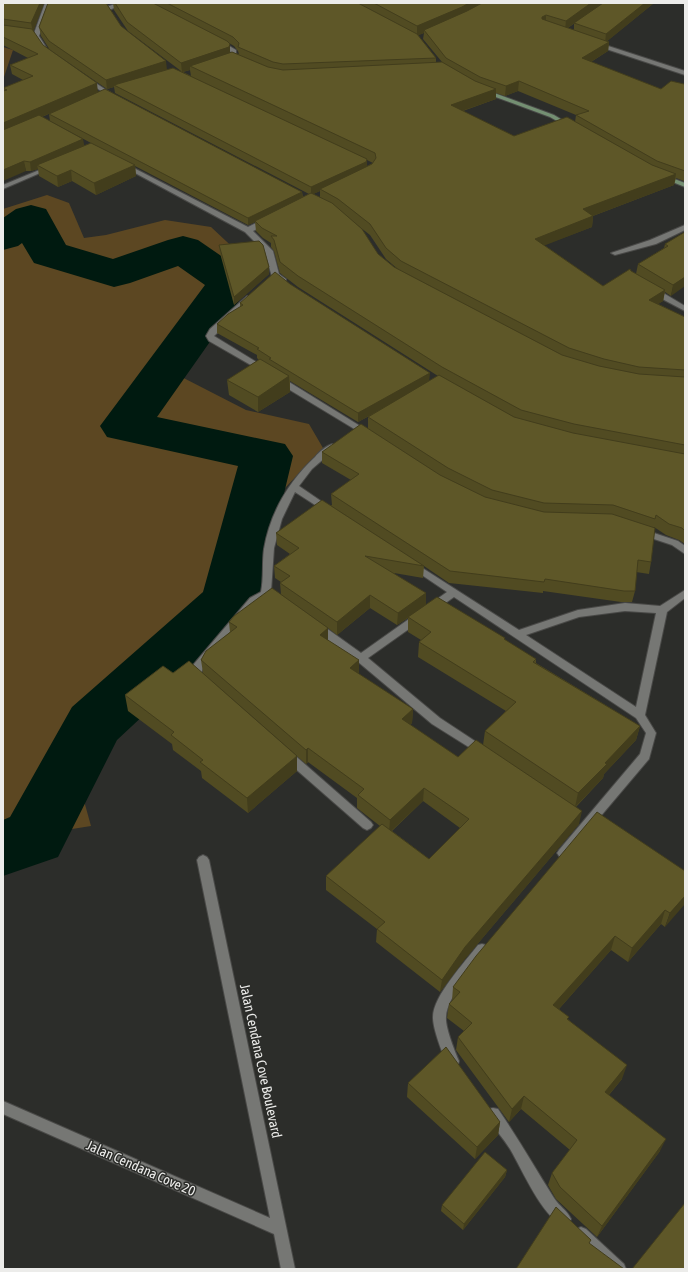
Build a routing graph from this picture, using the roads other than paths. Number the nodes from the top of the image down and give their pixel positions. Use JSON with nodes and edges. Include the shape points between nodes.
{"nodes":[{"id":1,"x":48,"y":3,"type":"edge"},
{"id":2,"x":124,"y":3,"type":"edge"},
{"id":3,"x":86,"y":6,"type":"edge"},
{"id":4,"x":215,"y":40,"type":"edge"},
{"id":5,"x":587,"y":41,"type":"edge"},
{"id":6,"x":47,"y":52,"type":"edge"},
{"id":7,"x":233,"y":59,"type":"edge"},
{"id":8,"x":685,"y":73,"type":"edge"},
{"id":9,"x":82,"y":76,"type":"edge"},
{"id":10,"x":478,"y":89,"type":"edge"},
{"id":11,"x":120,"y":100,"type":"edge"},
{"id":12,"x":578,"y":131,"type":"edge"},
{"id":13,"x":114,"y":160,"type":"edge"},
{"id":14,"x":58,"y":164,"type":"edge"},
{"id":15,"x":653,"y":172,"type":"edge"},
{"id":16,"x":685,"y":185,"type":"edge"},
{"id":17,"x":3,"y":187,"type":"edge"},
{"id":18,"x":276,"y":216,"type":"edge"},
{"id":19,"x":685,"y":227,"type":"edge"},
{"id":20,"x":248,"y":230,"type":"junction"},
{"id":21,"x":615,"y":253,"type":"dead end"},
{"id":22,"x":288,"y":285,"type":"edge"},
{"id":23,"x":646,"y":286,"type":"edge"},
{"id":24,"x":258,"y":290,"type":"edge"},
{"id":25,"x":685,"y":309,"type":"edge"},
{"id":26,"x":342,"y":440,"type":"edge"},
{"id":27,"x":379,"y":441,"type":"edge"},
{"id":28,"x":293,"y":486,"type":"junction"},
{"id":29,"x":338,"y":515,"type":"edge"},
{"id":30,"x":632,"y":529,"type":"edge"},
{"id":31,"x":685,"y":551,"type":"edge"},
{"id":32,"x":402,"y":558,"type":"edge"},
{"id":33,"x":454,"y":592,"type":"junction"},
{"id":34,"x":685,"y":593,"type":"edge"},
{"id":35,"x":266,"y":594,"type":"junction"},
{"id":36,"x":282,"y":602,"type":"edge"},
{"id":37,"x":662,"y":610,"type":"junction"},
{"id":38,"x":312,"y":624,"type":"edge"},
{"id":39,"x":518,"y":634,"type":"junction"},
{"id":40,"x":361,"y":658,"type":"junction"},
{"id":41,"x":208,"y":685,"type":"edge"},
{"id":42,"x":640,"y":715,"type":"junction"},
{"id":43,"x":278,"y":747,"type":"edge"},
{"id":44,"x":489,"y":756,"type":"edge"},
{"id":45,"x":367,"y":825,"type":"dead end"},
{"id":46,"x":558,"y":858,"type":"edge"},
{"id":47,"x":203,"y":860,"type":"dead end"},
{"id":48,"x":489,"y":941,"type":"edge"},
{"id":49,"x":463,"y":1073,"type":"edge"},
{"id":50,"x":486,"y":1105,"type":"edge"},
{"id":51,"x":3,"y":1107,"type":"edge"},
{"id":52,"x":279,"y":1229,"type":"junction"},
{"id":53,"x":288,"y":1269,"type":"edge"},
{"id":54,"x":619,"y":1269,"type":"edge"}],
"edges":[{"from":1,"to":6,"type":"street","via":[[33,36]]},
{"from":2,"to":3,"type":"street","via":[[111,11]]},
{"from":4,"to":7,"type":"street","via":[[234,51]]},
{"from":5,"to":8,"type":"street"},
{"from":9,"to":11,"type":"street"},
{"from":10,"to":12,"type":"street","via":[[552,116]]},
{"from":13,"to":20,"type":"street"},
{"from":14,"to":17,"type":"street"},
{"from":15,"to":16,"type":"street"},
{"from":18,"to":20,"type":"street"},
{"from":19,"to":21,"type":"street","via":[[653,242]]},
{"from":20,"to":22,"type":"street","via":[[269,251],[272,277]]},
{"from":23,"to":25,"type":"street"},
{"from":24,"to":27,"type":"street","via":[[213,330],[210,336],[212,339]]},
{"from":26,"to":28,"type":"street","via":[[324,453]]},
{"from":28,"to":29,"type":"street"},
{"from":28,"to":35,"type":"street","via":[[280,512],[269,548]]},
{"from":30,"to":31,"type":"street","via":[[675,543]]},
{"from":32,"to":33,"type":"street"},
{"from":33,"to":39,"type":"street"},
{"from":33,"to":40,"type":"street"},
{"from":34,"to":37,"type":"street"},
{"from":35,"to":36,"type":"street"},
{"from":35,"to":41,"type":"street","via":[[253,600],[196,670],[196,675]]},
{"from":37,"to":39,"type":"street","via":[[625,607],[586,613]]},
{"from":37,"to":42,"type":"street"},
{"from":38,"to":40,"type":"street"},
{"from":39,"to":42,"type":"street"},
{"from":40,"to":44,"type":"street","via":[[436,721]]},
{"from":42,"to":46,"type":"street","via":[[651,733],[645,756],[585,821]]},
{"from":43,"to":45,"type":"street"},
{"from":47,"to":52,"type":"street","name":"Jalan Cendana Cove Boulevard"},
{"from":48,"to":49,"type":"street","via":[[446,998],[439,1018],[449,1054]]},
{"from":50,"to":54,"type":"street","via":[[514,1143],[550,1205]]},
{"from":51,"to":52,"type":"street","name":"Jalan Cendana Cove 20"},
{"from":52,"to":53,"type":"street","name":"Jalan Cendana Cove Boulevard"}]}
